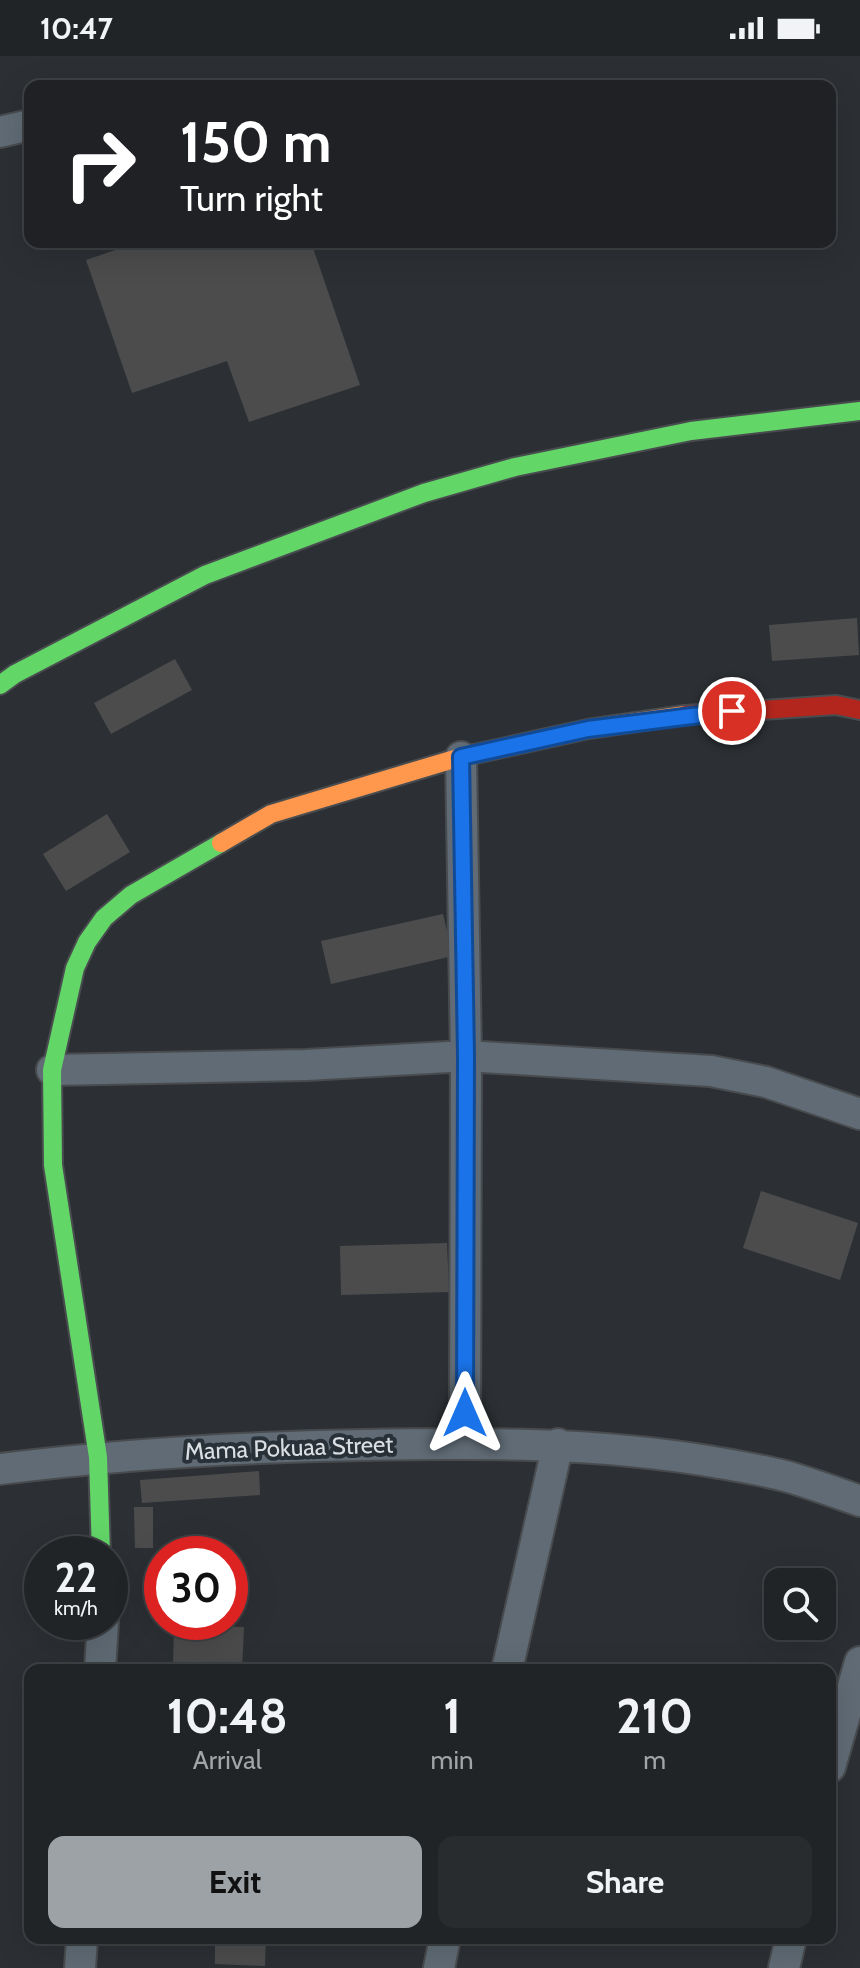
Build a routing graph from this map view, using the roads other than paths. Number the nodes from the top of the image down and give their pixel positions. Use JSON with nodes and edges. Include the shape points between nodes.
{"nodes":[{"id":1,"x":24,"y":126,"type":"edge"},
{"id":2,"x":0,"y":132,"type":"edge"},
{"id":3,"x":860,"y":411,"type":"edge"},
{"id":4,"x":0,"y":685,"type":"edge"},
{"id":5,"x":860,"y":710,"type":"edge"},
{"id":6,"x":461,"y":757,"type":"junction"},
{"id":7,"x":466,"y":1056,"type":"junction"},
{"id":8,"x":52,"y":1070,"type":"junction"},
{"id":9,"x":860,"y":1114,"type":"edge"},
{"id":10,"x":465,"y":1443,"type":"junction"},
{"id":11,"x":558,"y":1444,"type":"junction"},
{"id":12,"x":98,"y":1457,"type":"junction"},
{"id":13,"x":0,"y":1469,"type":"edge"},
{"id":14,"x":860,"y":1501,"type":"edge"},
{"id":15,"x":100,"y":1536,"type":"edge"},
{"id":16,"x":102,"y":1640,"type":"edge"},
{"id":17,"x":860,"y":1662,"type":"edge"},
{"id":18,"x":100,"y":1664,"type":"edge"},
{"id":19,"x":508,"y":1664,"type":"edge"},
{"id":20,"x":836,"y":1746,"type":"edge"},
{"id":21,"x":82,"y":1944,"type":"edge"},
{"id":22,"x":444,"y":1944,"type":"edge"},
{"id":23,"x":790,"y":1944,"type":"edge"},
{"id":24,"x":80,"y":1968,"type":"edge"},
{"id":25,"x":439,"y":1968,"type":"edge"},
{"id":26,"x":784,"y":1968,"type":"edge"}],
"edges":[{"from":1,"to":2,"type":"street"},
{"from":3,"to":4,"type":"street","via":[[691,431],[515,467],[424,493],[205,575]]},
{"from":5,"to":6,"type":"street","via":[[836,705],[707,712],[588,729]]},
{"from":6,"to":7,"type":"street"},
{"from":6,"to":8,"type":"street","via":[[271,814],[131,895],[104,918],[75,968]]},
{"from":7,"to":8,"type":"street"},
{"from":7,"to":9,"type":"street","via":[[711,1071],[766,1082]]},
{"from":7,"to":10,"type":"street"},
{"from":8,"to":12,"type":"street","via":[[53,1165]]},
{"from":10,"to":11,"type":"street","name":"Mama Pokuaa Street"},
{"from":10,"to":12,"type":"street","name":"Mama Pokuaa Street"},
{"from":11,"to":14,"type":"street","name":"Mama Pokuaa Street","via":[[648,1451],[729,1465]]},
{"from":11,"to":19,"type":"street"},
{"from":12,"to":13,"type":"street","name":"Mama Pokuaa Street"},
{"from":12,"to":15,"type":"street"},
{"from":16,"to":18,"type":"street"},
{"from":17,"to":20,"type":"street"},
{"from":21,"to":24,"type":"street"},
{"from":22,"to":25,"type":"street"},
{"from":23,"to":26,"type":"street"}]}
